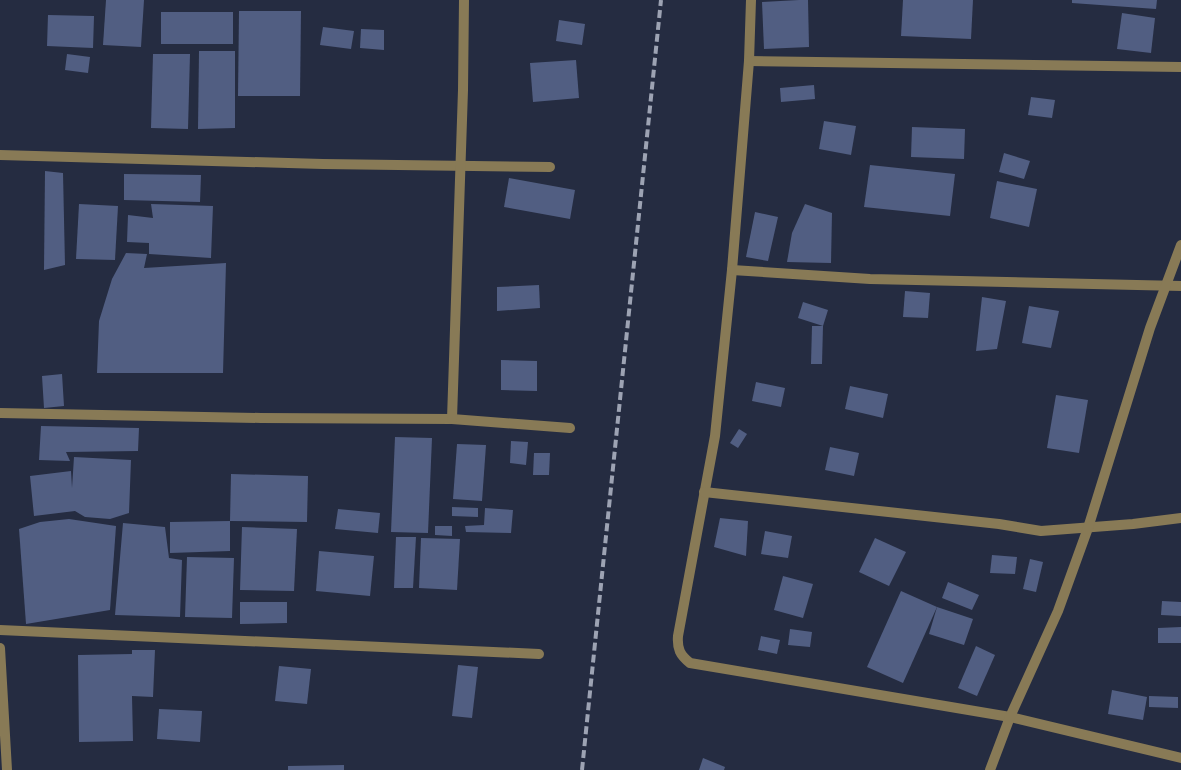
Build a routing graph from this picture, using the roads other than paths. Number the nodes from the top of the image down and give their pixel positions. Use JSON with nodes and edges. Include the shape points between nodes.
{"nodes":[{"id":1,"x":464,"y":0,"type":"edge"},
{"id":2,"x":752,"y":0,"type":"edge"},
{"id":3,"x":749,"y":61,"type":"junction"},
{"id":4,"x":1181,"y":67,"type":"edge"},
{"id":5,"x":0,"y":155,"type":"edge"},
{"id":6,"x":459,"y":165,"type":"junction"},
{"id":7,"x":550,"y":167,"type":"dead end"},
{"id":8,"x":1181,"y":245,"type":"edge"},
{"id":9,"x":732,"y":270,"type":"junction"},
{"id":10,"x":1167,"y":285,"type":"junction"},
{"id":11,"x":1181,"y":286,"type":"edge"},
{"id":12,"x":0,"y":413,"type":"edge"},
{"id":13,"x":452,"y":419,"type":"junction"},
{"id":14,"x":570,"y":428,"type":"dead end"},
{"id":15,"x":704,"y":492,"type":"junction"},
{"id":16,"x":1181,"y":518,"type":"edge"},
{"id":17,"x":1088,"y":528,"type":"junction"},
{"id":18,"x":0,"y":630,"type":"edge"},
{"id":19,"x":0,"y":648,"type":"edge"},
{"id":20,"x":539,"y":654,"type":"dead end"},
{"id":21,"x":1010,"y":717,"type":"junction"},
{"id":22,"x":1181,"y":758,"type":"edge"},
{"id":23,"x":7,"y":770,"type":"edge"},
{"id":24,"x":990,"y":770,"type":"edge"}],
"edges":[{"from":1,"to":6,"type":"street"},
{"from":2,"to":3,"type":"street"},
{"from":3,"to":4,"type":"street"},
{"from":3,"to":9,"type":"street"},
{"from":5,"to":6,"type":"street"},
{"from":6,"to":7,"type":"street"},
{"from":6,"to":13,"type":"street"},
{"from":8,"to":10,"type":"street"},
{"from":9,"to":10,"type":"street","via":[[880,279]]},
{"from":9,"to":15,"type":"street","via":[[714,436]]},
{"from":10,"to":11,"type":"street"},
{"from":10,"to":17,"type":"street","via":[[1150,328]]},
{"from":12,"to":13,"type":"street"},
{"from":13,"to":14,"type":"street"},
{"from":15,"to":17,"type":"street","via":[[1041,530]]},
{"from":15,"to":21,"type":"street","via":[[678,636],[681,656],[690,662]]},
{"from":16,"to":17,"type":"street"},
{"from":17,"to":21,"type":"street","via":[[1058,611]]},
{"from":18,"to":20,"type":"street"},
{"from":19,"to":23,"type":"street"},
{"from":21,"to":22,"type":"street"},
{"from":21,"to":24,"type":"street"}]}
